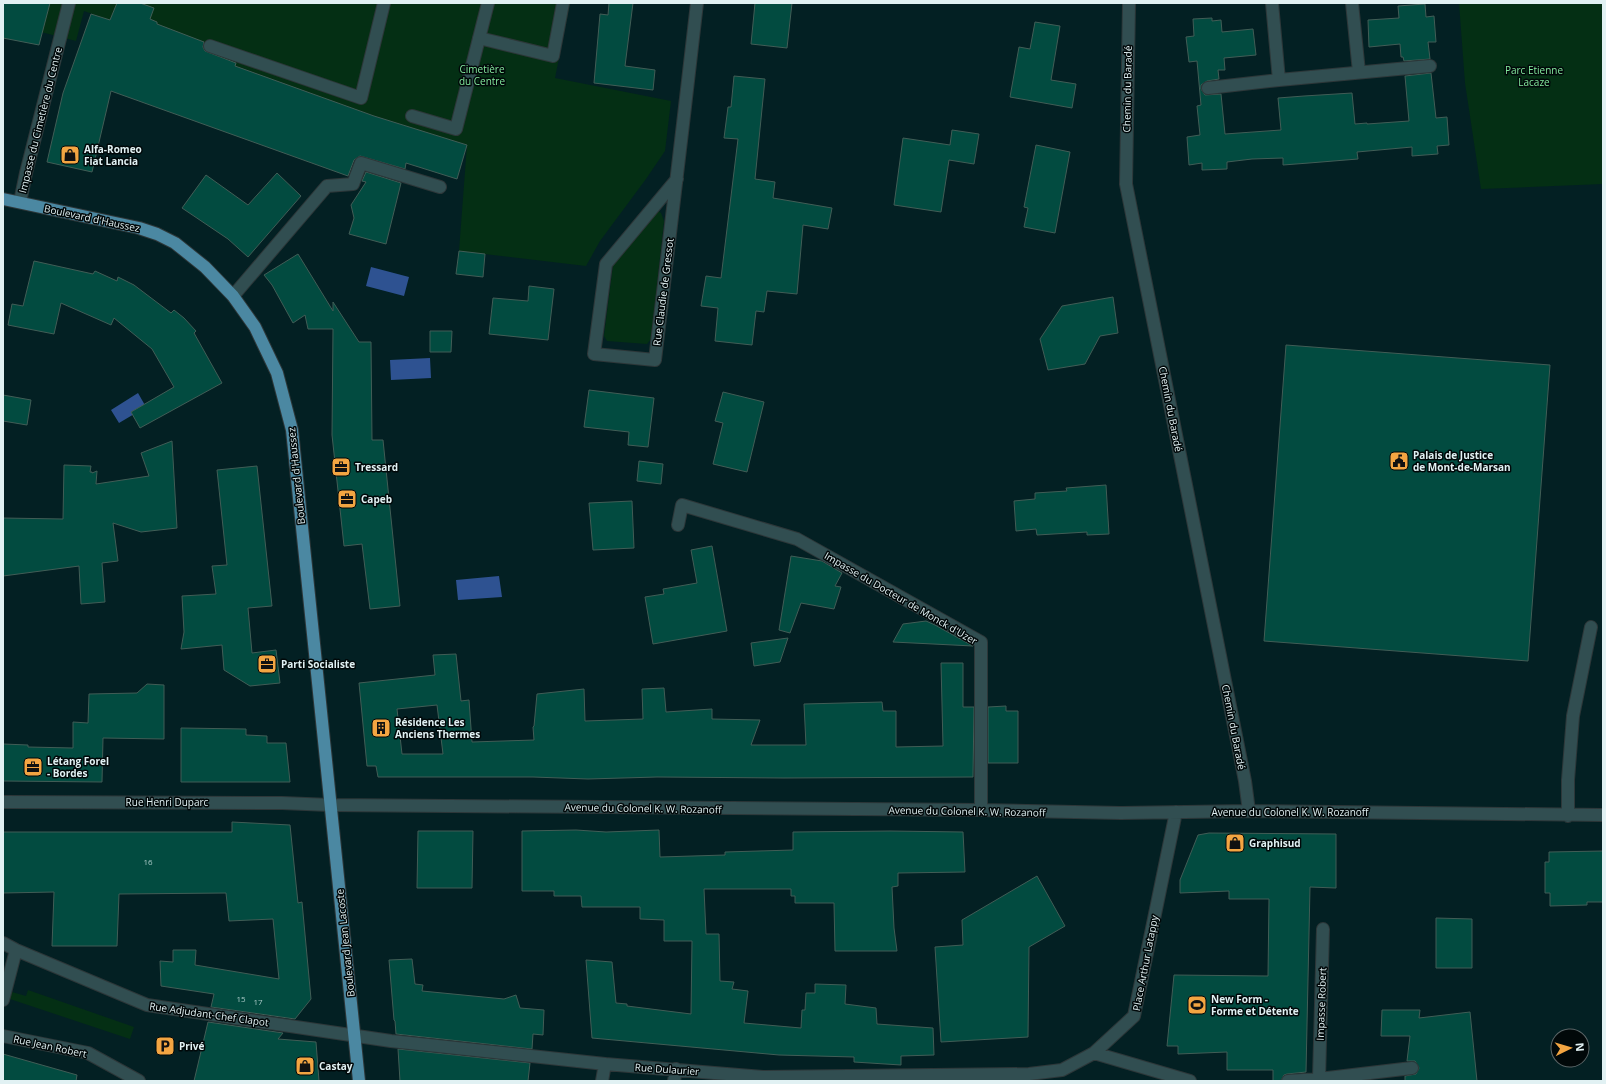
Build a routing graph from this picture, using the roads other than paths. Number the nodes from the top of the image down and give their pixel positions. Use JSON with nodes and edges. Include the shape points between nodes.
{"nodes":[{"id":1,"x":69,"y":3,"type":"edge"},
{"id":2,"x":384,"y":3,"type":"edge"},
{"id":3,"x":488,"y":3,"type":"edge"},
{"id":4,"x":563,"y":3,"type":"edge"},
{"id":5,"x":697,"y":3,"type":"edge"},
{"id":6,"x":1129,"y":3,"type":"edge"},
{"id":7,"x":1272,"y":3,"type":"edge"},
{"id":8,"x":1352,"y":3,"type":"edge"},
{"id":9,"x":479,"y":38,"type":"junction"},
{"id":10,"x":210,"y":46,"type":"dead end"},
{"id":11,"x":1430,"y":66,"type":"dead end"},
{"id":12,"x":1359,"y":72,"type":"junction"},
{"id":13,"x":1279,"y":80,"type":"junction"},
{"id":14,"x":1208,"y":88,"type":"dead end"},
{"id":15,"x":412,"y":116,"type":"dead end"},
{"id":16,"x":677,"y":179,"type":"junction"},
{"id":17,"x":440,"y":187,"type":"dead end"},
{"id":18,"x":3,"y":199,"type":"edge"},
{"id":19,"x":20,"y":202,"type":"junction"},
{"id":20,"x":233,"y":296,"type":"junction"},
{"id":21,"x":678,"y":525,"type":"dead end"},
{"id":22,"x":1591,"y":627,"type":"dead end"},
{"id":23,"x":3,"y":802,"type":"edge"},
{"id":24,"x":330,"y":805,"type":"junction"},
{"id":25,"x":981,"y":810,"type":"junction"},
{"id":26,"x":1176,"y":812,"type":"junction"},
{"id":27,"x":1249,"y":812,"type":"junction"},
{"id":28,"x":1603,"y":815,"type":"edge"},
{"id":29,"x":1568,"y":816,"type":"junction"},
{"id":30,"x":1323,"y":929,"type":"dead end"},
{"id":31,"x":3,"y":943,"type":"edge"},
{"id":32,"x":16,"y":950,"type":"junction"},
{"id":33,"x":3,"y":1000,"type":"edge"},
{"id":34,"x":355,"y":1035,"type":"junction"},
{"id":35,"x":3,"y":1036,"type":"edge"},
{"id":36,"x":1094,"y":1053,"type":"junction"},
{"id":37,"x":604,"y":1064,"type":"junction"},
{"id":38,"x":1412,"y":1068,"type":"dead end"},
{"id":39,"x":1029,"y":1074,"type":"joint"},
{"id":40,"x":675,"y":1075,"type":"edge"},
{"id":41,"x":763,"y":1079,"type":"edge"},
{"id":42,"x":1319,"y":1079,"type":"junction"},
{"id":43,"x":139,"y":1081,"type":"edge"},
{"id":44,"x":359,"y":1081,"type":"edge"},
{"id":45,"x":602,"y":1081,"type":"edge"},
{"id":46,"x":1190,"y":1081,"type":"edge"},
{"id":47,"x":1288,"y":1081,"type":"edge"}],
"edges":[{"from":1,"to":19,"type":"street","name":"Impasse du Cimetière du Centre"},
{"from":2,"to":10,"type":"street","via":[[361,98]]},
{"from":3,"to":9,"type":"street"},
{"from":4,"to":9,"type":"street","via":[[552,56]]},
{"from":5,"to":16,"type":"street","name":"Rue Claudie de Gressot"},
{"from":6,"to":27,"type":"street","name":"Chemin du Baradé","via":[[1126,184],[1245,781]]},
{"from":7,"to":13,"type":"street"},
{"from":8,"to":12,"type":"street"},
{"from":9,"to":15,"type":"street","via":[[456,129]]},
{"from":11,"to":12,"type":"street"},
{"from":12,"to":13,"type":"street"},
{"from":13,"to":14,"type":"street"},
{"from":16,"to":16,"type":"street","name":"Rue Claudie de Gressot","via":[[606,264],[594,354],[655,360]]},
{"from":17,"to":20,"type":"street","via":[[361,163],[353,184],[327,186]]},
{"from":18,"to":19,"type":"main road","name":"Boulevard d'Haussez"},
{"from":19,"to":20,"type":"main road","name":"Boulevard d'Haussez","via":[[157,234],[205,267]]},
{"from":20,"to":24,"type":"main road","name":"Boulevard d'Haussez","via":[[255,327],[277,373],[292,430]]},
{"from":21,"to":25,"type":"street","name":"Impasse du Docteur de Monck d'Uzer","via":[[682,505],[797,539],[981,642]]},
{"from":22,"to":29,"type":"street","via":[[1573,716]]},
{"from":23,"to":24,"type":"street","name":"Rue Henri Duparc"},
{"from":24,"to":25,"type":"street","name":"Avenue du Colonel K. W. Rozanoff"},
{"from":24,"to":34,"type":"main road","name":"Boulevard Jean Lacoste"},
{"from":25,"to":26,"type":"street","name":"Avenue du Colonel K. W. Rozanoff"},
{"from":26,"to":27,"type":"street","name":"Avenue du Colonel K. W. Rozanoff"},
{"from":26,"to":36,"type":"street","name":"Place Arthur Latappy","via":[[1134,1016]]},
{"from":27,"to":29,"type":"street","name":"Avenue du Colonel K. W. Rozanoff"},
{"from":28,"to":29,"type":"street","name":"Avenue du Colonel K. W. Rozanoff"},
{"from":30,"to":42,"type":"street","name":"Impasse Robert"},
{"from":31,"to":32,"type":"street","name":"Rue Adjudant-Chef Clapot"},
{"from":32,"to":33,"type":"street"},
{"from":32,"to":34,"type":"street","name":"Rue Adjudant-Chef Clapot","via":[[147,1005]]},
{"from":34,"to":37,"type":"street","name":"Rue Dulaurier"},
{"from":34,"to":44,"type":"main road","name":"Boulevard Jean Lacoste"},
{"from":35,"to":43,"type":"street","name":"Rue Jean Robert","via":[[88,1053]]},
{"from":36,"to":39,"type":"street","name":"Place Arthur Latappy","via":[[1062,1070]]},
{"from":36,"to":46,"type":"street"},
{"from":37,"to":40,"type":"street","name":"Rue Dulaurier"},
{"from":37,"to":45,"type":"street"},
{"from":38,"to":42,"type":"street"},
{"from":39,"to":41,"type":"street","name":"Rue Dulaurier"},
{"from":40,"to":41,"type":"street","name":"Rue Dulaurier"},
{"from":42,"to":47,"type":"street"}]}
